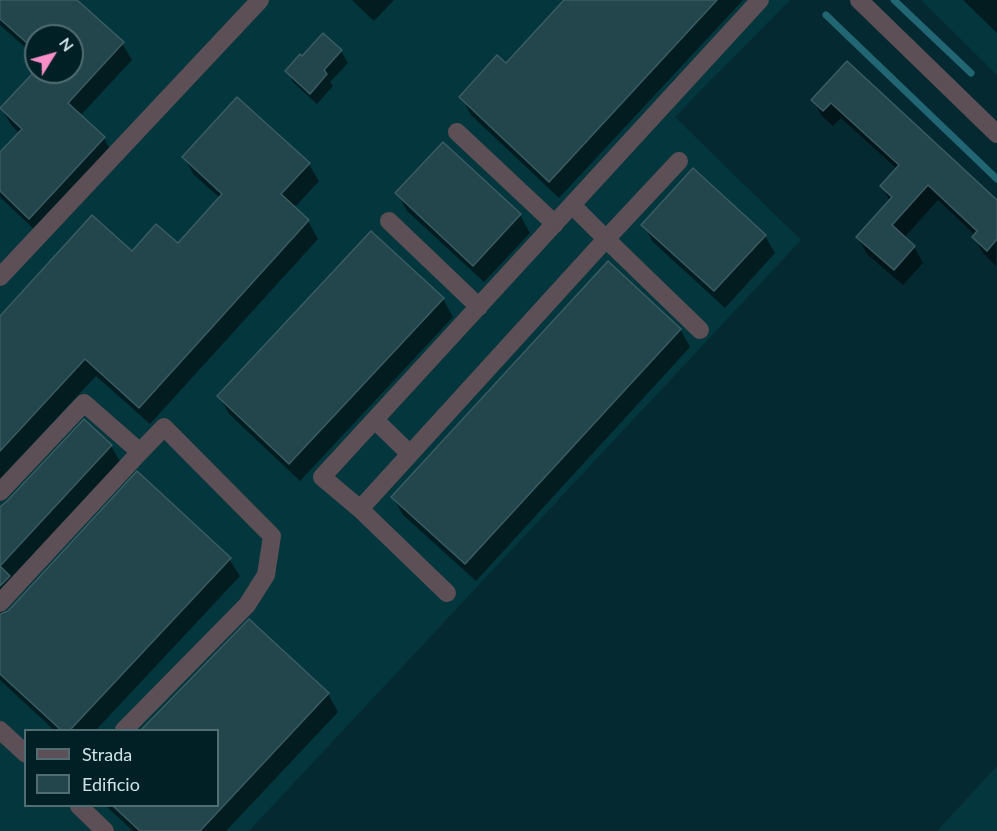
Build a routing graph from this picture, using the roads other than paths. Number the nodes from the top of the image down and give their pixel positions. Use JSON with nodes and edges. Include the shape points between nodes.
{"nodes":[{"id":1,"x":260,"y":0,"type":"edge"},
{"id":2,"x":759,"y":0,"type":"edge"},
{"id":3,"x":858,"y":0,"type":"edge"},
{"id":4,"x":457,"y":132,"type":"dead end"},
{"id":5,"x":997,"y":134,"type":"edge"},
{"id":6,"x":679,"y":161,"type":"dead end"},
{"id":7,"x":572,"y":205,"type":"junction"},
{"id":8,"x":389,"y":220,"type":"dead end"},
{"id":9,"x":555,"y":224,"type":"junction"},
{"id":10,"x":606,"y":239,"type":"junction"},
{"id":11,"x":0,"y":277,"type":"edge"},
{"id":12,"x":479,"y":307,"type":"junction"},
{"id":13,"x":700,"y":330,"type":"dead end"},
{"id":14,"x":375,"y":420,"type":"junction"},
{"id":15,"x":140,"y":452,"type":"junction"},
{"id":16,"x":410,"y":454,"type":"junction"},
{"id":17,"x":0,"y":492,"type":"edge"},
{"id":18,"x":360,"y":509,"type":"junction"},
{"id":19,"x":447,"y":592,"type":"dead end"},
{"id":20,"x":0,"y":603,"type":"edge"},
{"id":21,"x":125,"y":729,"type":"edge"},
{"id":22,"x":0,"y":730,"type":"edge"},
{"id":23,"x":24,"y":752,"type":"edge"},
{"id":24,"x":80,"y":807,"type":"edge"},
{"id":25,"x":105,"y":831,"type":"edge"}],
"edges":[{"from":1,"to":11,"type":"street"},
{"from":2,"to":7,"type":"street"},
{"from":3,"to":5,"type":"street"},
{"from":4,"to":9,"type":"street"},
{"from":6,"to":10,"type":"street"},
{"from":7,"to":9,"type":"street"},
{"from":7,"to":10,"type":"street"},
{"from":8,"to":12,"type":"street"},
{"from":9,"to":12,"type":"street"},
{"from":10,"to":13,"type":"street"},
{"from":10,"to":16,"type":"street"},
{"from":12,"to":14,"type":"street"},
{"from":14,"to":16,"type":"street"},
{"from":14,"to":18,"type":"street","via":[[322,477]]},
{"from":15,"to":17,"type":"street","via":[[84,403]]},
{"from":15,"to":20,"type":"street"},
{"from":15,"to":21,"type":"street","via":[[164,427],[272,536],[266,575],[247,604]]},
{"from":16,"to":18,"type":"street"},
{"from":18,"to":19,"type":"street"},
{"from":22,"to":23,"type":"street"},
{"from":24,"to":25,"type":"street"}]}
